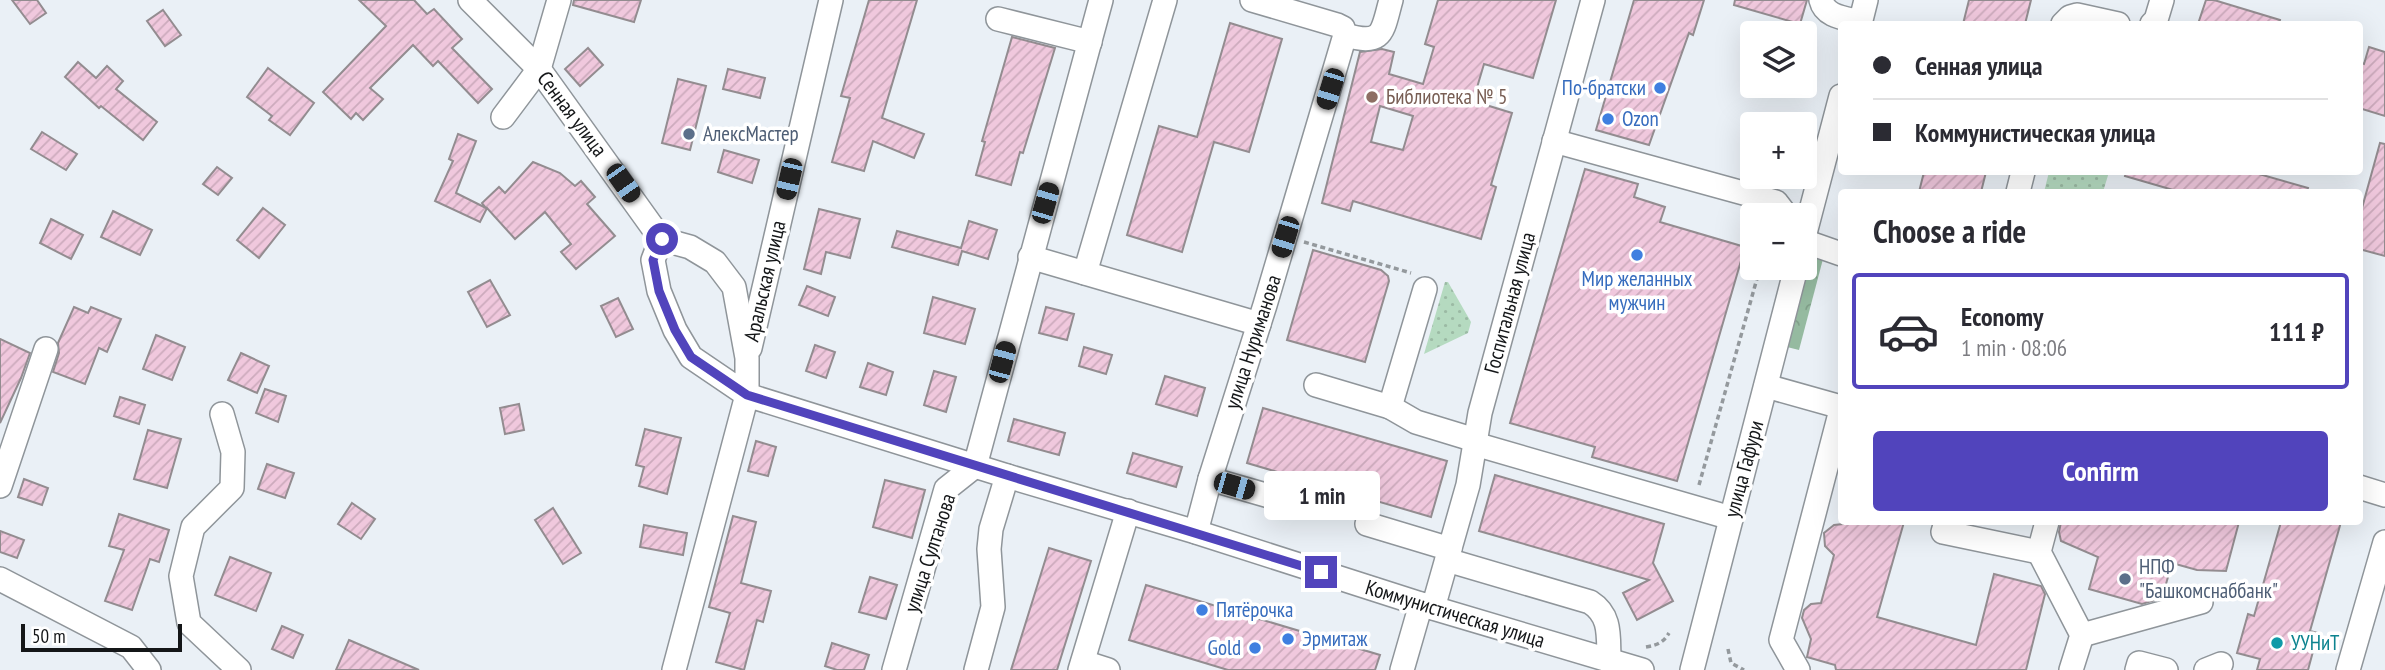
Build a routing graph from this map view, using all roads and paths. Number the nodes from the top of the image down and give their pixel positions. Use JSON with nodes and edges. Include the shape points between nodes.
{"nodes":[{"id":1,"x":470,"y":0,"type":"edge"},
{"id":2,"x":559,"y":0,"type":"edge"},
{"id":3,"x":831,"y":0,"type":"edge"},
{"id":4,"x":1101,"y":0,"type":"edge"},
{"id":5,"x":1164,"y":0,"type":"edge"},
{"id":6,"x":1252,"y":0,"type":"edge"},
{"id":7,"x":1391,"y":0,"type":"edge"},
{"id":8,"x":1593,"y":0,"type":"edge"},
{"id":9,"x":1821,"y":0,"type":"edge"},
{"id":10,"x":2162,"y":0,"type":"edge"},
{"id":11,"x":1862,"y":15,"type":"edge"},
{"id":12,"x":998,"y":19,"type":"dead end"},
{"id":13,"x":2066,"y":21,"type":"edge"},
{"id":14,"x":2104,"y":21,"type":"edge"},
{"id":15,"x":2155,"y":21,"type":"edge"},
{"id":16,"x":1337,"y":22,"type":"edge"},
{"id":17,"x":1090,"y":42,"type":"junction"},
{"id":18,"x":539,"y":69,"type":"junction"},
{"id":19,"x":1838,"y":108,"type":"edge"},
{"id":20,"x":503,"y":117,"type":"dead end"},
{"id":21,"x":1555,"y":141,"type":"junction"},
{"id":22,"x":1777,"y":203,"type":"edge"},
{"id":23,"x":1813,"y":203,"type":"edge"},
{"id":24,"x":1285,"y":237,"type":"junction"},
{"id":25,"x":662,"y":239,"type":"junction"},
{"id":26,"x":1817,"y":244,"type":"edge"},
{"id":27,"x":1838,"y":253,"type":"edge"},
{"id":28,"x":1030,"y":257,"type":"junction"},
{"id":29,"x":1085,"y":273,"type":"junction"},
{"id":30,"x":1757,"y":280,"type":"edge"},
{"id":31,"x":1793,"y":280,"type":"edge"},
{"id":32,"x":1425,"y":289,"type":"joint"},
{"id":33,"x":1259,"y":324,"type":"junction"},
{"id":34,"x":46,"y":349,"type":"dead end"},
{"id":35,"x":747,"y":358,"type":"junction"},
{"id":36,"x":1316,"y":385,"type":"dead end"},
{"id":37,"x":1766,"y":386,"type":"junction"},
{"id":38,"x":747,"y":395,"type":"junction"},
{"id":39,"x":1390,"y":407,"type":"junction"},
{"id":40,"x":1838,"y":407,"type":"edge"},
{"id":41,"x":222,"y":414,"type":"dead end"},
{"id":42,"x":1838,"y":420,"type":"edge"},
{"id":43,"x":1475,"y":442,"type":"junction"},
{"id":44,"x":975,"y":466,"type":"junction"},
{"id":45,"x":1007,"y":476,"type":"junction"},
{"id":46,"x":1210,"y":478,"type":"junction"},
{"id":47,"x":0,"y":486,"type":"edge"},
{"id":48,"x":2363,"y":488,"type":"edge"},
{"id":49,"x":2385,"y":495,"type":"edge"},
{"id":50,"x":1307,"y":507,"type":"dead end"},
{"id":51,"x":1693,"y":508,"type":"junction"},
{"id":52,"x":1128,"y":511,"type":"junction"},
{"id":53,"x":1731,"y":518,"type":"junction"},
{"id":54,"x":1367,"y":524,"type":"dead end"},
{"id":55,"x":1945,"y":525,"type":"edge"},
{"id":56,"x":2046,"y":525,"type":"edge"},
{"id":57,"x":1196,"y":532,"type":"junction"},
{"id":58,"x":2385,"y":542,"type":"edge"},
{"id":59,"x":2039,"y":552,"type":"junction"},
{"id":60,"x":1449,"y":555,"type":"junction"},
{"id":61,"x":0,"y":579,"type":"edge"},
{"id":62,"x":2201,"y":602,"type":"dead end"},
{"id":63,"x":1427,"y":606,"type":"junction"},
{"id":64,"x":1669,"y":634,"type":"dead end"},
{"id":65,"x":2082,"y":635,"type":"junction"},
{"id":66,"x":1646,"y":647,"type":"dead end"},
{"id":67,"x":1728,"y":649,"type":"dead end"},
{"id":68,"x":1609,"y":661,"type":"junction"},
{"id":69,"x":1082,"y":666,"type":"edge"},
{"id":70,"x":149,"y":670,"type":"edge"},
{"id":71,"x":239,"y":670,"type":"edge"},
{"id":72,"x":674,"y":670,"type":"edge"},
{"id":73,"x":894,"y":670,"type":"edge"},
{"id":74,"x":976,"y":670,"type":"edge"},
{"id":75,"x":1108,"y":670,"type":"edge"},
{"id":76,"x":1402,"y":670,"type":"edge"},
{"id":77,"x":1642,"y":670,"type":"edge"},
{"id":78,"x":1692,"y":670,"type":"edge"},
{"id":79,"x":1744,"y":670,"type":"edge"},
{"id":80,"x":1798,"y":670,"type":"edge"},
{"id":81,"x":2071,"y":670,"type":"edge"},
{"id":82,"x":2137,"y":670,"type":"edge"},
{"id":83,"x":2166,"y":670,"type":"edge"},
{"id":84,"x":2348,"y":670,"type":"edge"}],
"edges":[{"from":1,"to":18,"type":"street","name":"Сенная улица"},
{"from":2,"to":18,"type":"street"},
{"from":3,"to":35,"type":"street","name":"Аральская улица"},
{"from":4,"to":17,"type":"street"},
{"from":5,"to":29,"type":"street"},
{"from":6,"to":16,"type":"street"},
{"from":7,"to":16,"type":"street","via":[[1377,37],[1368,40]]},
{"from":8,"to":21,"type":"street","name":"Госпитальная улица"},
{"from":9,"to":11,"type":"street","via":[[1830,14]]},
{"from":10,"to":15,"type":"street"},
{"from":12,"to":17,"type":"street"},
{"from":13,"to":14,"type":"street","via":[[2077,15]]},
{"from":16,"to":24,"type":"street","name":"улица Нуриманова"},
{"from":17,"to":28,"type":"street"},
{"from":18,"to":20,"type":"street"},
{"from":18,"to":25,"type":"street","name":"Сенная улица"},
{"from":19,"to":23,"type":"street"},
{"from":21,"to":22,"type":"street"},
{"from":21,"to":43,"type":"street","name":"Госпитальная улица","via":[[1479,413]]},
{"from":24,"to":32,"type":"path","via":[[1423,277]]},
{"from":24,"to":33,"type":"street","name":"улица Нуриманова"},
{"from":25,"to":35,"type":"street","via":[[690,247],[715,262],[734,287]]},
{"from":25,"to":38,"type":"street","via":[[653,260],[659,291],[675,330],[691,357]]},
{"from":26,"to":27,"type":"street"},
{"from":28,"to":29,"type":"street"},
{"from":28,"to":44,"type":"street"},
{"from":29,"to":33,"type":"street"},
{"from":30,"to":51,"type":"path"},
{"from":31,"to":37,"type":"street","name":"улица Гафури"},
{"from":32,"to":39,"type":"street"},
{"from":33,"to":46,"type":"street","name":"улица Нуриманова"},
{"from":34,"to":47,"type":"street"},
{"from":35,"to":38,"type":"street"},
{"from":36,"to":39,"type":"street"},
{"from":37,"to":40,"type":"street"},
{"from":37,"to":53,"type":"street","name":"улица Гафури"},
{"from":38,"to":44,"type":"street","name":"Коммунистическая улица"},
{"from":38,"to":72,"type":"street"},
{"from":39,"to":43,"type":"street","via":[[1416,422]]},
{"from":41,"to":71,"type":"street","via":[[233,452],[232,488],[193,527],[181,576],[189,623]]},
{"from":42,"to":80,"type":"street","via":[[1781,640]]},
{"from":43,"to":51,"type":"street"},
{"from":43,"to":60,"type":"street","name":"Госпитальная улица"},
{"from":44,"to":45,"type":"street","name":"Коммунистическая улица"},
{"from":44,"to":73,"type":"street","name":"улица Султанова","via":[[946,489]]},
{"from":45,"to":52,"type":"street","name":"Коммунистическая улица"},
{"from":45,"to":74,"type":"street","via":[[991,529],[993,607]]},
{"from":46,"to":50,"type":"street"},
{"from":46,"to":57,"type":"street","name":"улица Нуриманова"},
{"from":48,"to":49,"type":"street"},
{"from":51,"to":53,"type":"street"},
{"from":52,"to":57,"type":"street","name":"Коммунистическая улица"},
{"from":52,"to":69,"type":"street"},
{"from":53,"to":78,"type":"street","name":"улица Гафури"},
{"from":54,"to":60,"type":"street"},
{"from":55,"to":59,"type":"street","via":[[1943,532]]},
{"from":56,"to":59,"type":"street"},
{"from":57,"to":63,"type":"street","name":"Коммунистическая улица"},
{"from":58,"to":84,"type":"street"},
{"from":59,"to":65,"type":"street"},
{"from":60,"to":63,"type":"street","name":"Госпитальная улица"},
{"from":60,"to":68,"type":"street","via":[[1590,602],[1607,621]]},
{"from":61,"to":70,"type":"street","via":[[131,647]]},
{"from":62,"to":65,"type":"street"},
{"from":63,"to":68,"type":"street","name":"Коммунистическая улица"},
{"from":63,"to":76,"type":"street","name":"Госпитальная улица"},
{"from":64,"to":66,"type":"path","via":[[1657,645]]},
{"from":65,"to":81,"type":"street"},
{"from":67,"to":79,"type":"path","via":[[1731,663]]},
{"from":68,"to":77,"type":"street","name":"Коммунистическая улица"},
{"from":69,"to":75,"type":"street"},
{"from":82,"to":83,"type":"street","via":[[2140,663]]}]}
